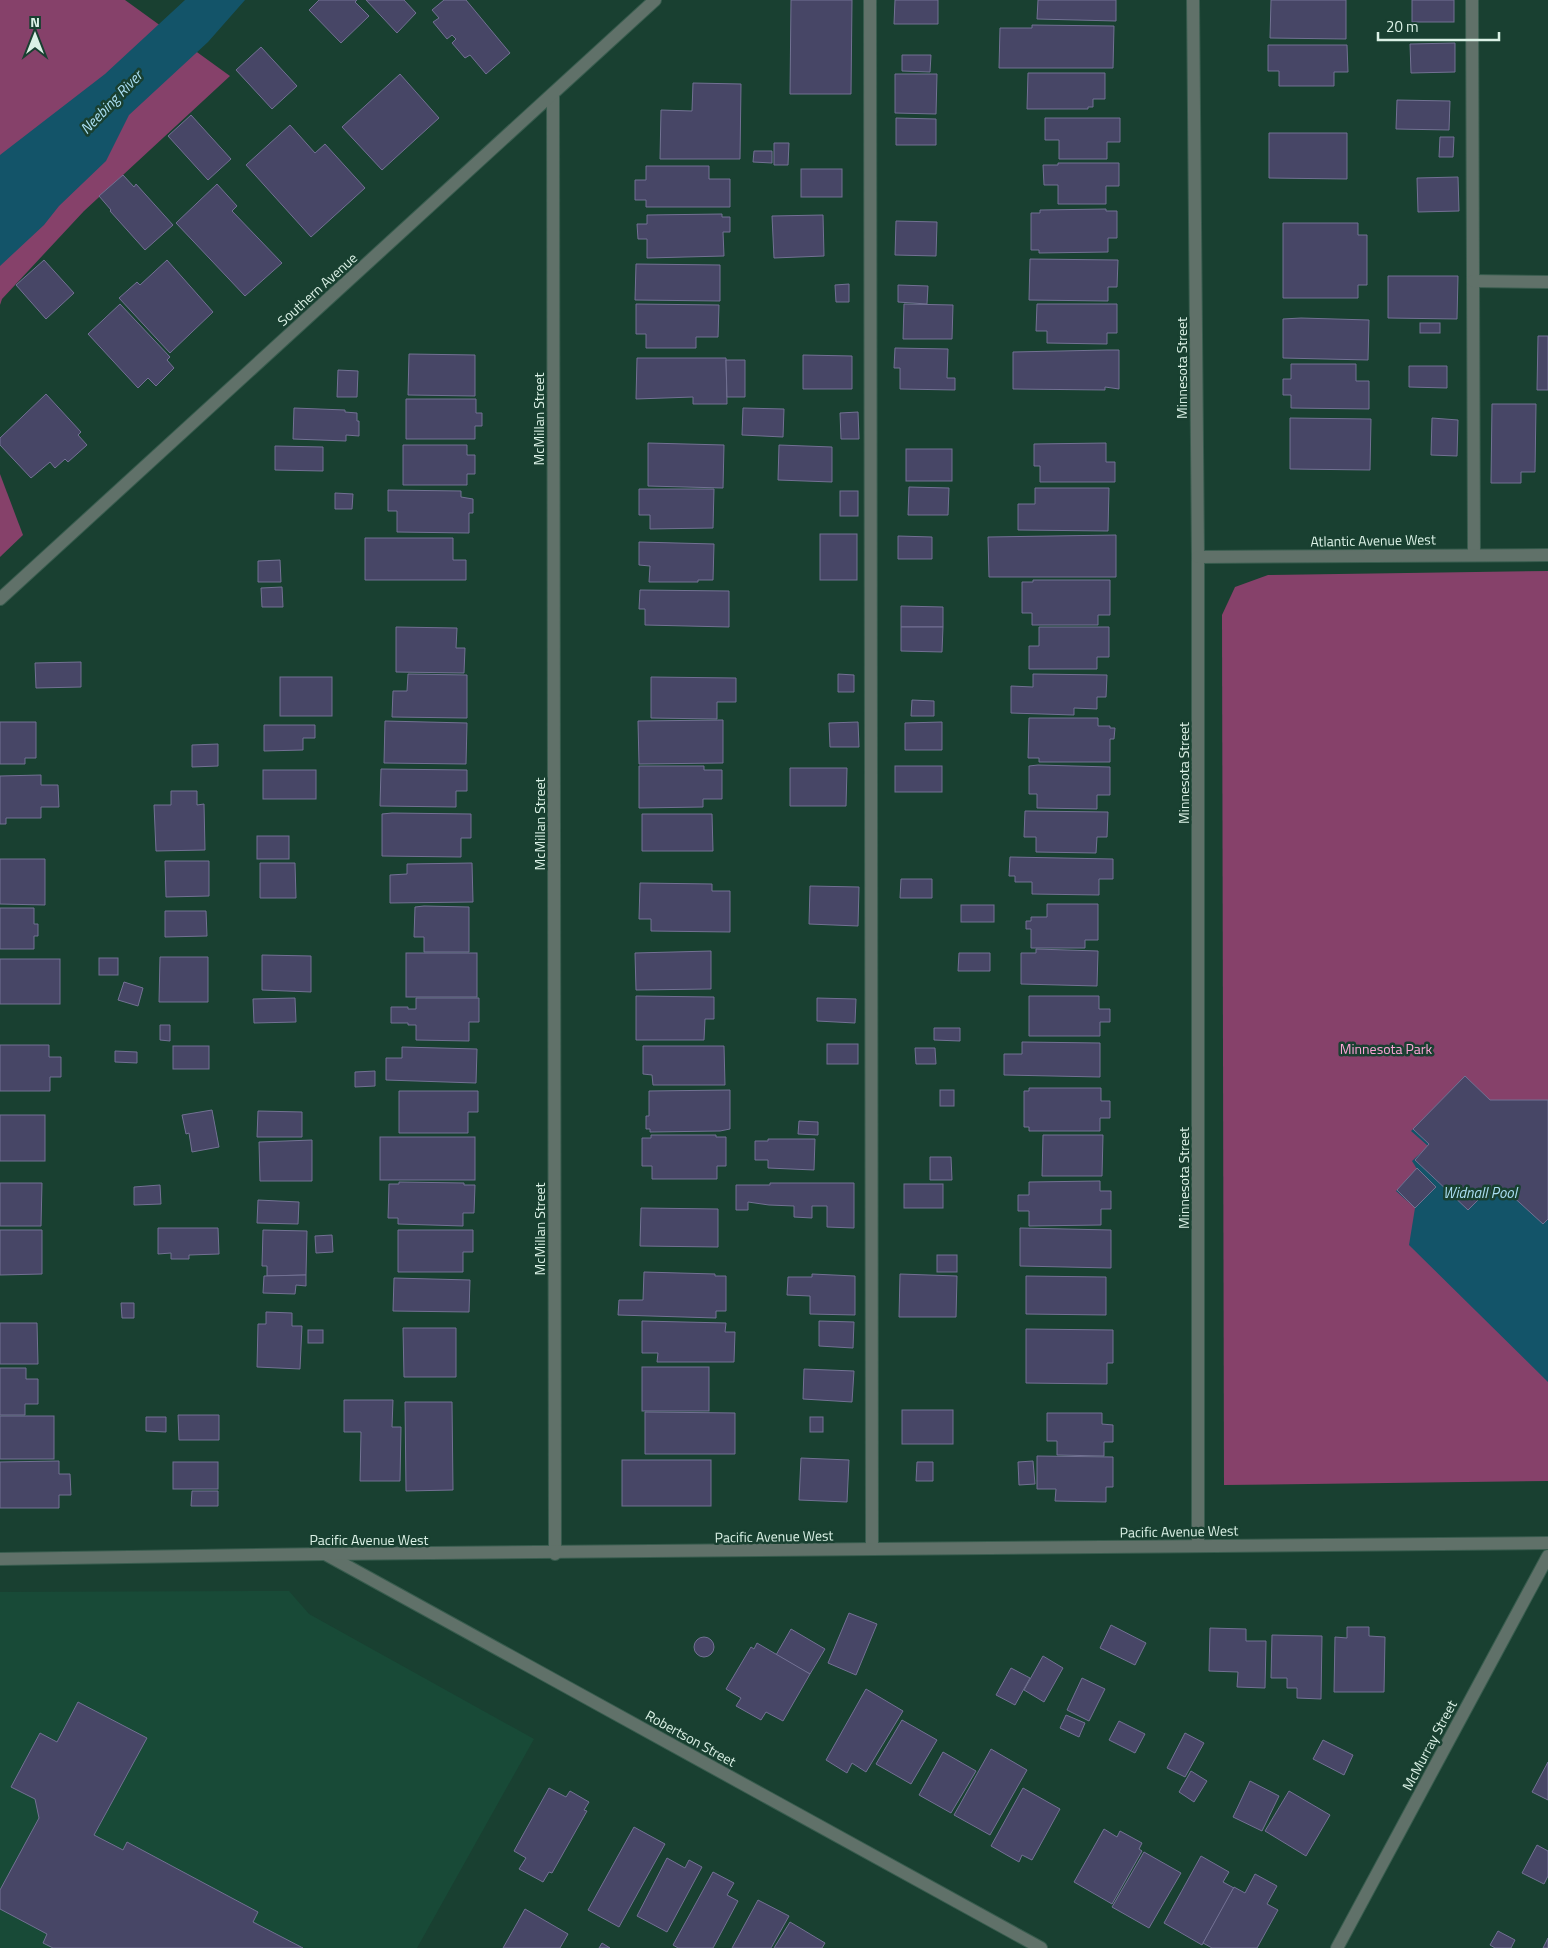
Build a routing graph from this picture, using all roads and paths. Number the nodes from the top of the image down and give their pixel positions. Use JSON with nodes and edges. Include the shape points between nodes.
{"nodes":[{"id":1,"x":654,"y":0,"type":"edge"},
{"id":2,"x":870,"y":0,"type":"edge"},
{"id":3,"x":1193,"y":0,"type":"edge"},
{"id":4,"x":1472,"y":0,"type":"edge"},
{"id":5,"x":553,"y":94,"type":"junction"},
{"id":6,"x":1472,"y":281,"type":"junction"},
{"id":7,"x":1548,"y":282,"type":"edge"},
{"id":8,"x":1474,"y":554,"type":"junction"},
{"id":9,"x":1548,"y":555,"type":"edge"},
{"id":10,"x":1198,"y":557,"type":"junction"},
{"id":11,"x":0,"y":599,"type":"edge"},
{"id":12,"x":1548,"y":1544,"type":"edge"},
{"id":13,"x":1198,"y":1546,"type":"junction"},
{"id":14,"x":872,"y":1550,"type":"junction"},
{"id":15,"x":327,"y":1554,"type":"junction"},
{"id":16,"x":555,"y":1554,"type":"junction"},
{"id":17,"x":1548,"y":1556,"type":"edge"},
{"id":18,"x":0,"y":1559,"type":"edge"},
{"id":19,"x":1041,"y":1948,"type":"edge"},
{"id":20,"x":1337,"y":1948,"type":"edge"}],
"edges":[{"from":1,"to":5,"type":"street","name":"Southern Avenue"},
{"from":2,"to":14,"type":"street"},
{"from":3,"to":10,"type":"street","name":"Minnesota Street"},
{"from":4,"to":6,"type":"street"},
{"from":5,"to":11,"type":"street","name":"Southern Avenue"},
{"from":5,"to":16,"type":"street","name":"McMillan Street"},
{"from":6,"to":7,"type":"street"},
{"from":6,"to":8,"type":"street"},
{"from":8,"to":9,"type":"street","name":"Atlantic Avenue West"},
{"from":8,"to":10,"type":"street","name":"Atlantic Avenue West"},
{"from":10,"to":13,"type":"street","name":"Minnesota Street"},
{"from":12,"to":13,"type":"street","name":"Pacific Avenue West"},
{"from":13,"to":14,"type":"street","name":"Pacific Avenue West"},
{"from":14,"to":16,"type":"street","name":"Pacific Avenue West"},
{"from":15,"to":16,"type":"street","name":"Pacific Avenue West"},
{"from":15,"to":18,"type":"street","name":"Pacific Avenue West"},
{"from":15,"to":19,"type":"street","name":"Robertson Street"},
{"from":17,"to":20,"type":"street","name":"McMurray Street"}]}
